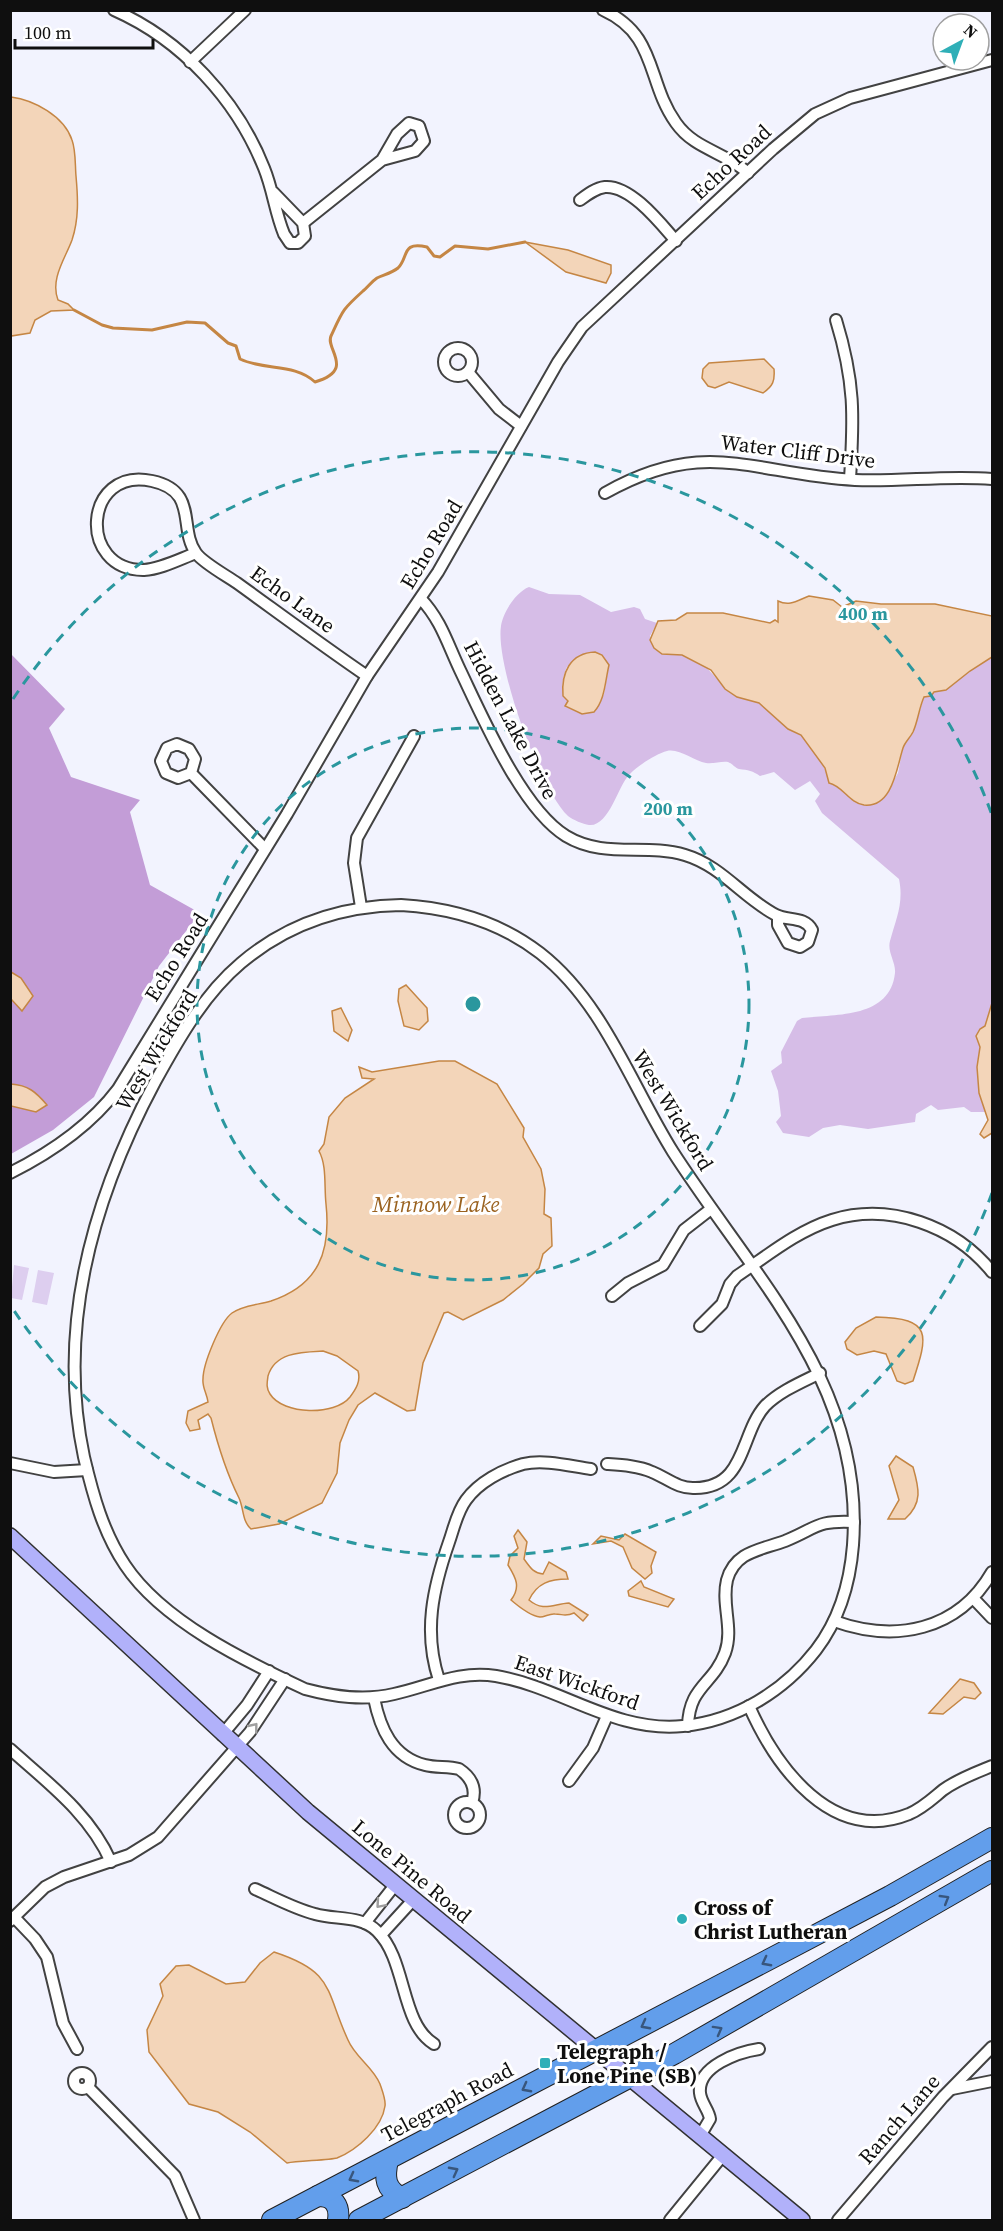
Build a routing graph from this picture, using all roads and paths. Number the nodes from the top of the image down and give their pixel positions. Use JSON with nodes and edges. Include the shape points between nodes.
{"nodes":[{"id":1,"x":114,"y":10,"type":"edge"},
{"id":2,"x":245,"y":10,"type":"edge"},
{"id":3,"x":603,"y":10,"type":"edge"},
{"id":4,"x":993,"y":60,"type":"edge"},
{"id":5,"x":190,"y":62,"type":"junction"},
{"id":6,"x":382,"y":160,"type":"dead end"},
{"id":7,"x":748,"y":173,"type":"junction"},
{"id":8,"x":273,"y":192,"type":"junction"},
{"id":9,"x":580,"y":200,"type":"dead end"},
{"id":10,"x":303,"y":223,"type":"junction"},
{"id":11,"x":676,"y":241,"type":"junction"},
{"id":12,"x":836,"y":320,"type":"dead end"},
{"id":13,"x":468,"y":372,"type":"dead end"},
{"id":14,"x":521,"y":426,"type":"junction"},
{"id":15,"x":850,"y":479,"type":"junction"},
{"id":16,"x":993,"y":479,"type":"edge"},
{"id":17,"x":605,"y":493,"type":"dead end"},
{"id":18,"x":196,"y":553,"type":"junction"},
{"id":19,"x":421,"y":599,"type":"junction"},
{"id":20,"x":367,"y":676,"type":"junction"},
{"id":21,"x":414,"y":736,"type":"dead end"},
{"id":22,"x":190,"y":773,"type":"dead end"},
{"id":23,"x":265,"y":849,"type":"junction"},
{"id":24,"x":361,"y":907,"type":"junction"},
{"id":25,"x":778,"y":916,"type":"dead end"},
{"id":26,"x":10,"y":1173,"type":"edge"},
{"id":27,"x":711,"y":1209,"type":"junction"},
{"id":28,"x":751,"y":1266,"type":"junction"},
{"id":29,"x":993,"y":1272,"type":"edge"},
{"id":30,"x":612,"y":1296,"type":"dead end"},
{"id":31,"x":700,"y":1326,"type":"dead end"},
{"id":32,"x":820,"y":1373,"type":"junction"},
{"id":33,"x":10,"y":1463,"type":"edge"},
{"id":34,"x":607,"y":1464,"type":"dead end"},
{"id":35,"x":591,"y":1468,"type":"dead end"},
{"id":36,"x":87,"y":1470,"type":"junction"},
{"id":37,"x":854,"y":1522,"type":"junction"},
{"id":38,"x":10,"y":1536,"type":"edge"},
{"id":39,"x":993,"y":1572,"type":"edge"},
{"id":40,"x":973,"y":1598,"type":"junction"},
{"id":41,"x":993,"y":1618,"type":"edge"},
{"id":42,"x":834,"y":1621,"type":"junction"},
{"id":43,"x":268,"y":1671,"type":"junction"},
{"id":44,"x":285,"y":1679,"type":"junction"},
{"id":45,"x":440,"y":1680,"type":"junction"},
{"id":46,"x":259,"y":1687,"type":"junction"},
{"id":47,"x":275,"y":1696,"type":"junction"},
{"id":48,"x":374,"y":1698,"type":"junction"},
{"id":49,"x":749,"y":1706,"type":"junction"},
{"id":50,"x":607,"y":1716,"type":"junction"},
{"id":51,"x":688,"y":1726,"type":"junction"},
{"id":52,"x":222,"y":1735,"type":"junction"},
{"id":53,"x":235,"y":1747,"type":"junction"},
{"id":54,"x":10,"y":1749,"type":"edge"},
{"id":55,"x":993,"y":1766,"type":"edge"},
{"id":56,"x":569,"y":1781,"type":"dead end"},
{"id":57,"x":472,"y":1803,"type":"dead end"},
{"id":58,"x":993,"y":1838,"type":"edge"},
{"id":59,"x":111,"y":1862,"type":"junction"},
{"id":60,"x":993,"y":1871,"type":"edge"},
{"id":61,"x":395,"y":1885,"type":"junction"},
{"id":62,"x":255,"y":1889,"type":"dead end"},
{"id":63,"x":890,"y":1896,"type":"junction"},
{"id":64,"x":413,"y":1900,"type":"junction"},
{"id":65,"x":12,"y":1919,"type":"edge"},
{"id":66,"x":365,"y":1923,"type":"junction"},
{"id":67,"x":836,"y":1924,"type":"junction"},
{"id":68,"x":897,"y":1928,"type":"junction"},
{"id":69,"x":381,"y":1935,"type":"junction"},
{"id":70,"x":850,"y":1955,"type":"junction"},
{"id":71,"x":434,"y":2044,"type":"dead end"},
{"id":72,"x":993,"y":2048,"type":"edge"},
{"id":73,"x":77,"y":2049,"type":"dead end"},
{"id":74,"x":759,"y":2049,"type":"dead end"},
{"id":75,"x":596,"y":2051,"type":"junction"},
{"id":76,"x":630,"y":2078,"type":"junction"},
{"id":77,"x":993,"y":2081,"type":"edge"},
{"id":78,"x":88,"y":2087,"type":"dead end"},
{"id":79,"x":950,"y":2089,"type":"junction"},
{"id":80,"x":700,"y":2136,"type":"junction"},
{"id":81,"x":723,"y":2155,"type":"junction"},
{"id":82,"x":388,"y":2160,"type":"junction"},
{"id":83,"x":318,"y":2196,"type":"junction"},
{"id":84,"x":402,"y":2198,"type":"junction"},
{"id":85,"x":194,"y":2220,"type":"edge"},
{"id":86,"x":272,"y":2220,"type":"edge"},
{"id":87,"x":338,"y":2220,"type":"edge"},
{"id":88,"x":359,"y":2220,"type":"edge"},
{"id":89,"x":670,"y":2220,"type":"edge"},
{"id":90,"x":802,"y":2220,"type":"edge"},
{"id":91,"x":838,"y":2220,"type":"edge"}],
"edges":[{"from":1,"to":5,"type":"street","via":[[164,40]]},
{"from":2,"to":5,"type":"street"},
{"from":3,"to":7,"type":"street","via":[[622,20],[641,40],[670,114],[680,128],[699,145],[735,162]]},
{"from":4,"to":7,"type":"street","name":"Echo Road","via":[[834,104],[799,126]]},
{"from":5,"to":8,"type":"street","via":[[235,112]]},
{"from":6,"to":10,"type":"street"},
{"from":7,"to":11,"type":"street","name":"Echo Road"},
{"from":8,"to":10,"type":"street"},
{"from":8,"to":10,"type":"street","via":[[279,221],[290,243],[304,239]]},
{"from":9,"to":11,"type":"street","via":[[604,187],[620,190],[648,210]]},
{"from":11,"to":14,"type":"street","name":"Echo Road","via":[[576,335]]},
{"from":12,"to":15,"type":"street","via":[[853,389]]},
{"from":13,"to":14,"type":"street","via":[[499,409]]},
{"from":14,"to":19,"type":"street","name":"Echo Road"},
{"from":15,"to":16,"type":"street","name":"Water Cliff Drive"},
{"from":15,"to":17,"type":"street","name":"Water Cliff Drive","via":[[734,461],[697,461],[654,469]]},
{"from":18,"to":18,"type":"street","via":[[182,501],[165,484],[129,481],[100,502],[96,519],[99,539],[111,557],[124,566],[150,569]]},
{"from":18,"to":20,"type":"street","name":"Echo Lane"},
{"from":19,"to":20,"type":"street","name":"Echo Road"},
{"from":19,"to":25,"type":"street","name":"Hidden Lake Drive","via":[[436,617],[526,797],[544,819],[591,848],[657,850],[694,858]]},
{"from":20,"to":23,"type":"street","name":"Echo Road"},
{"from":21,"to":24,"type":"street","via":[[357,837],[354,863]]},
{"from":22,"to":23,"type":"street"},
{"from":23,"to":26,"type":"street","name":"Echo Road","via":[[109,1100],[75,1133]]},
{"from":24,"to":27,"type":"street","name":"West Wickford","via":[[401,905],[454,912],[508,933],[545,958],[591,1007],[660,1130]]},
{"from":24,"to":36,"type":"street","name":"West Wickford","via":[[297,927],[254,953],[228,975],[188,1026],[134,1125],[92,1232],[77,1306],[75,1389]]},
{"from":27,"to":28,"type":"street","name":"West Wickford"},
{"from":27,"to":30,"type":"street","via":[[684,1230],[663,1265]]},
{"from":28,"to":29,"type":"street","via":[[821,1224],[876,1215],[919,1221],[941,1231],[970,1249]]},
{"from":28,"to":31,"type":"street","via":[[733,1280],[722,1304]]},
{"from":28,"to":32,"type":"street","name":"East Wickford"},
{"from":32,"to":34,"type":"street","via":[[780,1394],[764,1408],[753,1424],[740,1461],[728,1476],[713,1484],[687,1488],[646,1470]]},
{"from":32,"to":37,"type":"street","name":"East Wickford","via":[[847,1450]]},
{"from":33,"to":36,"type":"street","via":[[54,1472]]},
{"from":35,"to":45,"type":"street","via":[[537,1462],[522,1465],[489,1480],[466,1500],[432,1599],[430,1639]]},
{"from":36,"to":43,"type":"street","name":"West Wickford","via":[[106,1531],[137,1582],[174,1617]]},
{"from":37,"to":42,"type":"street","name":"East Wickford","via":[[850,1570]]},
{"from":37,"to":51,"type":"street","via":[[814,1525],[754,1550],[738,1561],[726,1588],[726,1651],[695,1695]]},
{"from":38,"to":52,"type":"street","name":"Lone Pine Road"},
{"from":39,"to":40,"type":"street"},
{"from":40,"to":41,"type":"street"},
{"from":40,"to":42,"type":"street","via":[[950,1615],[914,1630],[878,1633]]},
{"from":42,"to":49,"type":"street","name":"East Wickford","via":[[799,1670]]},
{"from":43,"to":44,"type":"street","name":"East Wickford"},
{"from":43,"to":46,"type":"street"},
{"from":44,"to":47,"type":"street"},
{"from":44,"to":48,"type":"street","name":"East Wickford","via":[[327,1695]]},
{"from":45,"to":48,"type":"street","name":"East Wickford"},
{"from":45,"to":50,"type":"street","name":"East Wickford","via":[[470,1674],[500,1677],[541,1688]]},
{"from":46,"to":47,"type":"street"},
{"from":46,"to":52,"type":"street"},
{"from":53,"to":47,"type":"street","one_way":true},
{"from":48,"to":57,"type":"street","via":[[381,1726],[392,1744],[414,1761],[465,1773],[473,1785]]},
{"from":49,"to":51,"type":"street","name":"East Wickford"},
{"from":49,"to":55,"type":"street","via":[[770,1749],[791,1776],[816,1799],[848,1817],[900,1817],[953,1784]]},
{"from":50,"to":51,"type":"street","name":"East Wickford","via":[[653,1726]]},
{"from":50,"to":56,"type":"street","via":[[593,1748]]},
{"from":52,"to":53,"type":"street","name":"Lone Pine Road"},
{"from":53,"to":59,"type":"street","via":[[158,1837]]},
{"from":53,"to":61,"type":"street","name":"Lone Pine Road"},
{"from":54,"to":59,"type":"street","via":[[78,1811]]},
{"from":58,"to":63,"type":"highway","name":"Telegraph Road"},
{"from":59,"to":65,"type":"street","via":[[45,1887]]},
{"from":68,"to":60,"type":"highway","one_way":true},
{"from":61,"to":64,"type":"street","name":"Lone Pine Road"},
{"from":61,"to":66,"type":"street","one_way":true},
{"from":62,"to":66,"type":"street","via":[[315,1914]]},
{"from":63,"to":67,"type":"highway","name":"Telegraph Road"},
{"from":63,"to":68,"type":"highway","via":[[886,1919]]},
{"from":64,"to":69,"type":"street"},
{"from":64,"to":75,"type":"street","name":"Lone Pine Road"},
{"from":65,"to":73,"type":"street","via":[[35,1939],[47,1958],[63,2022]]},
{"from":66,"to":69,"type":"street"},
{"from":67,"to":70,"type":"highway","via":[[853,1934]]},
{"from":67,"to":75,"type":"highway","name":"Telegraph Road","one_way":true},
{"from":68,"to":70,"type":"highway"},
{"from":69,"to":71,"type":"street","via":[[400,1974],[414,2021]]},
{"from":76,"to":70,"type":"highway","one_way":true},
{"from":72,"to":79,"type":"street","name":"Ranch Lane"},
{"from":74,"to":80,"type":"street","via":[[746,2051],[705,2075],[700,2096],[710,2119]]},
{"from":75,"to":76,"type":"street","name":"Lone Pine Road"},
{"from":75,"to":82,"type":"highway","name":"Telegraph Road","one_way":true},
{"from":76,"to":80,"type":"street","name":"Lone Pine Road"},
{"from":84,"to":76,"type":"highway","one_way":true},
{"from":77,"to":79,"type":"street"},
{"from":78,"to":85,"type":"street","via":[[175,2176]]},
{"from":79,"to":91,"type":"street","name":"Ranch Lane"},
{"from":80,"to":81,"type":"street","name":"Lone Pine Road"},
{"from":81,"to":89,"type":"street"},
{"from":81,"to":90,"type":"street","name":"Lone Pine Road"},
{"from":82,"to":83,"type":"highway","name":"Telegraph Road","one_way":true},
{"from":82,"to":84,"type":"highway","via":[[387,2186]]},
{"from":83,"to":86,"type":"highway","name":"Telegraph Road"},
{"from":83,"to":87,"type":"highway","via":[[335,2202]]},
{"from":84,"to":88,"type":"highway"}]}
